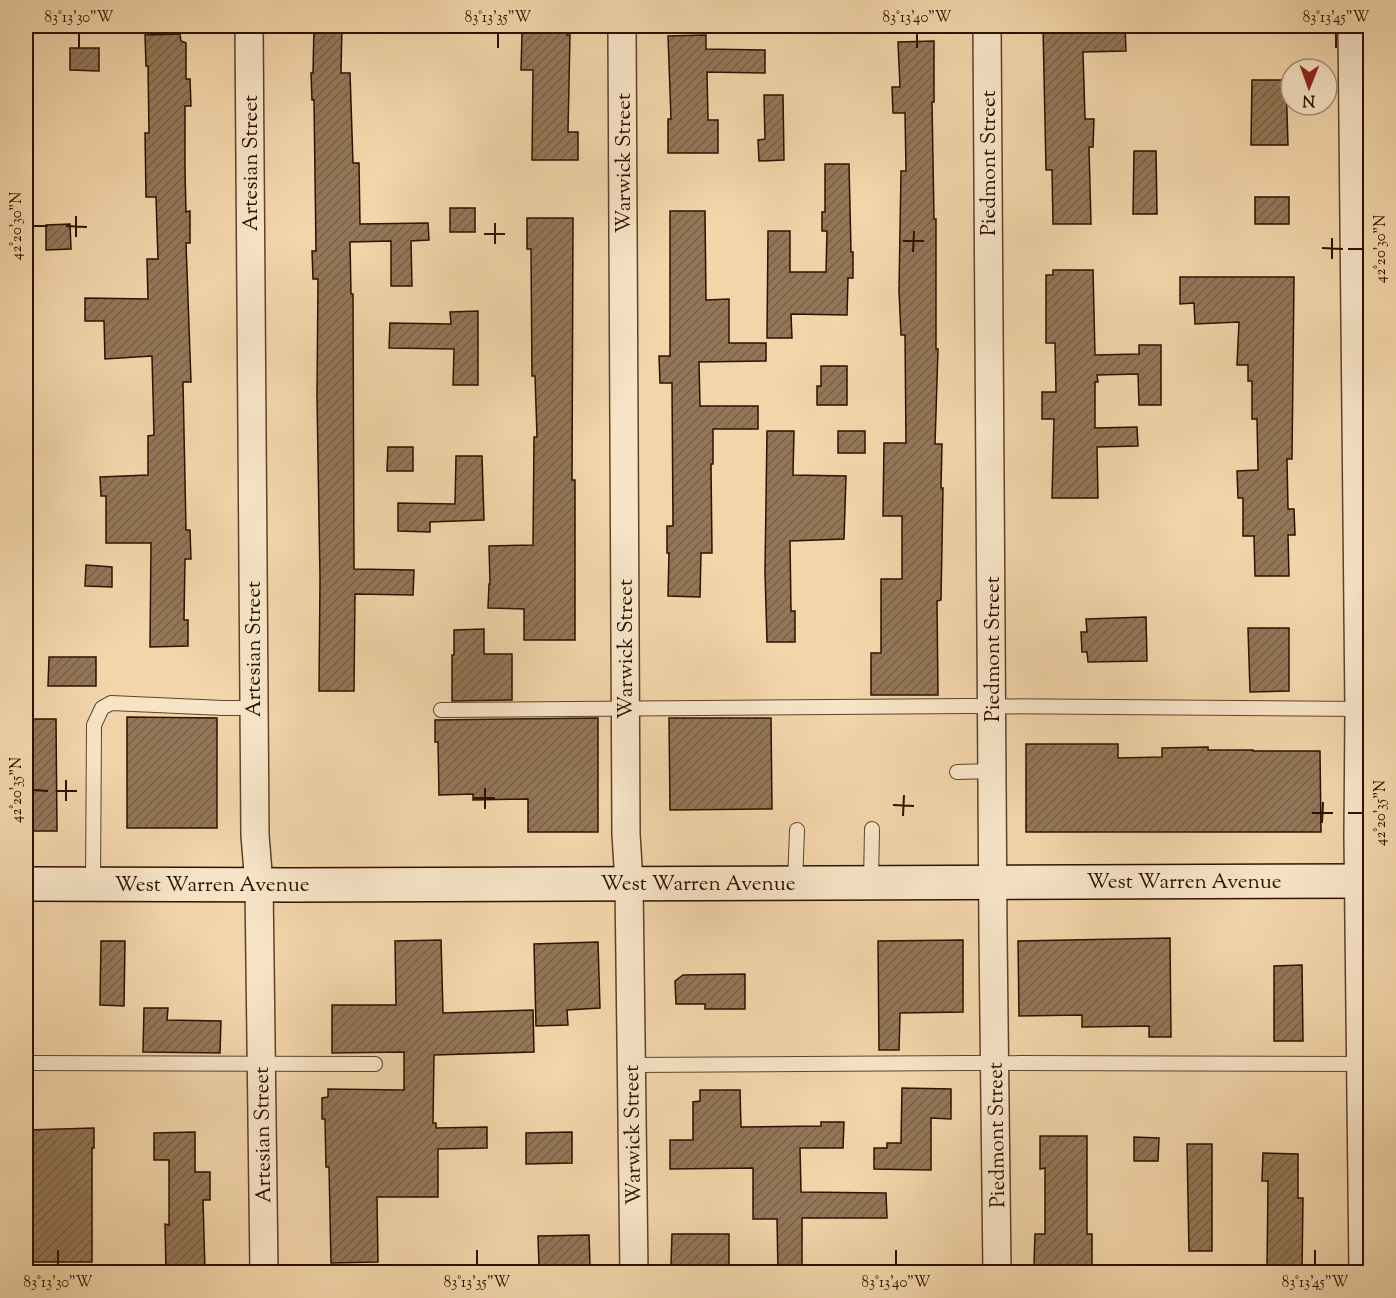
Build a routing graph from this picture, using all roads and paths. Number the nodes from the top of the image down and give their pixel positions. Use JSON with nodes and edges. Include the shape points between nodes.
{"nodes":[{"id":1,"x":249,"y":26,"type":"edge"},
{"id":2,"x":622,"y":26,"type":"edge"},
{"id":3,"x":987,"y":26,"type":"edge"},
{"id":4,"x":1352,"y":26,"type":"edge"},
{"id":5,"x":992,"y":707,"type":"junction"},
{"id":6,"x":254,"y":708,"type":"junction"},
{"id":7,"x":625,"y":709,"type":"junction"},
{"id":8,"x":1365,"y":709,"type":"edge"},
{"id":9,"x":441,"y":710,"type":"dead end"},
{"id":10,"x":993,"y":771,"type":"junction"},
{"id":11,"x":957,"y":772,"type":"dead end"},
{"id":12,"x":872,"y":829,"type":"dead end"},
{"id":13,"x":797,"y":830,"type":"dead end"},
{"id":14,"x":1364,"y":881,"type":"edge"},
{"id":15,"x":871,"y":882,"type":"junction"},
{"id":16,"x":993,"y":882,"type":"junction"},
{"id":17,"x":629,"y":883,"type":"junction"},
{"id":18,"x":795,"y":883,"type":"junction"},
{"id":19,"x":26,"y":884,"type":"edge"},
{"id":20,"x":93,"y":884,"type":"junction"},
{"id":21,"x":259,"y":885,"type":"junction"},
{"id":22,"x":261,"y":1062,"type":"junction"},
{"id":23,"x":26,"y":1063,"type":"edge"},
{"id":24,"x":995,"y":1063,"type":"junction"},
{"id":25,"x":375,"y":1064,"type":"dead end"},
{"id":26,"x":631,"y":1065,"type":"junction"},
{"id":27,"x":1364,"y":1076,"type":"edge"},
{"id":28,"x":264,"y":1272,"type":"edge"},
{"id":29,"x":634,"y":1272,"type":"edge"},
{"id":30,"x":998,"y":1272,"type":"edge"},
{"id":31,"x":1363,"y":1272,"type":"edge"}],
"edges":[{"from":1,"to":6,"type":"street","name":"Artesian Street"},
{"from":2,"to":7,"type":"street","name":"Warwick Street"},
{"from":3,"to":5,"type":"street","name":"Piedmont Street"},
{"from":4,"to":8,"type":"street"},
{"from":5,"to":7,"type":"lane","via":[[873,712]]},
{"from":5,"to":8,"type":"lane"},
{"from":5,"to":10,"type":"street","name":"Piedmont Street"},
{"from":6,"to":20,"type":"lane","via":[[111,703],[102,708],[94,725]]},
{"from":6,"to":21,"type":"street","name":"Artesian Street"},
{"from":7,"to":9,"type":"lane"},
{"from":7,"to":17,"type":"street","name":"Warwick Street"},
{"from":8,"to":14,"type":"street"},
{"from":10,"to":11,"type":"lane"},
{"from":10,"to":16,"type":"street","name":"Piedmont Street"},
{"from":12,"to":15,"type":"lane"},
{"from":13,"to":18,"type":"lane"},
{"from":14,"to":16,"type":"main road","name":"West Warren Avenue"},
{"from":14,"to":27,"type":"street"},
{"from":15,"to":16,"type":"main road","name":"West Warren Avenue"},
{"from":15,"to":18,"type":"main road","name":"West Warren Avenue"},
{"from":16,"to":24,"type":"street","name":"Piedmont Street"},
{"from":17,"to":18,"type":"main road","name":"West Warren Avenue"},
{"from":17,"to":21,"type":"main road","name":"West Warren Avenue"},
{"from":17,"to":26,"type":"street","name":"Warwick Street"},
{"from":19,"to":20,"type":"main road","name":"West Warren Avenue"},
{"from":20,"to":21,"type":"main road","name":"West Warren Avenue"},
{"from":21,"to":22,"type":"street","name":"Artesian Street"},
{"from":22,"to":23,"type":"lane"},
{"from":22,"to":25,"type":"lane"},
{"from":22,"to":28,"type":"street","name":"Artesian Street"},
{"from":24,"to":26,"type":"lane"},
{"from":24,"to":27,"type":"lane"},
{"from":24,"to":30,"type":"street","name":"Piedmont Street"},
{"from":26,"to":29,"type":"street","name":"Warwick Street"},
{"from":27,"to":31,"type":"street"}]}
